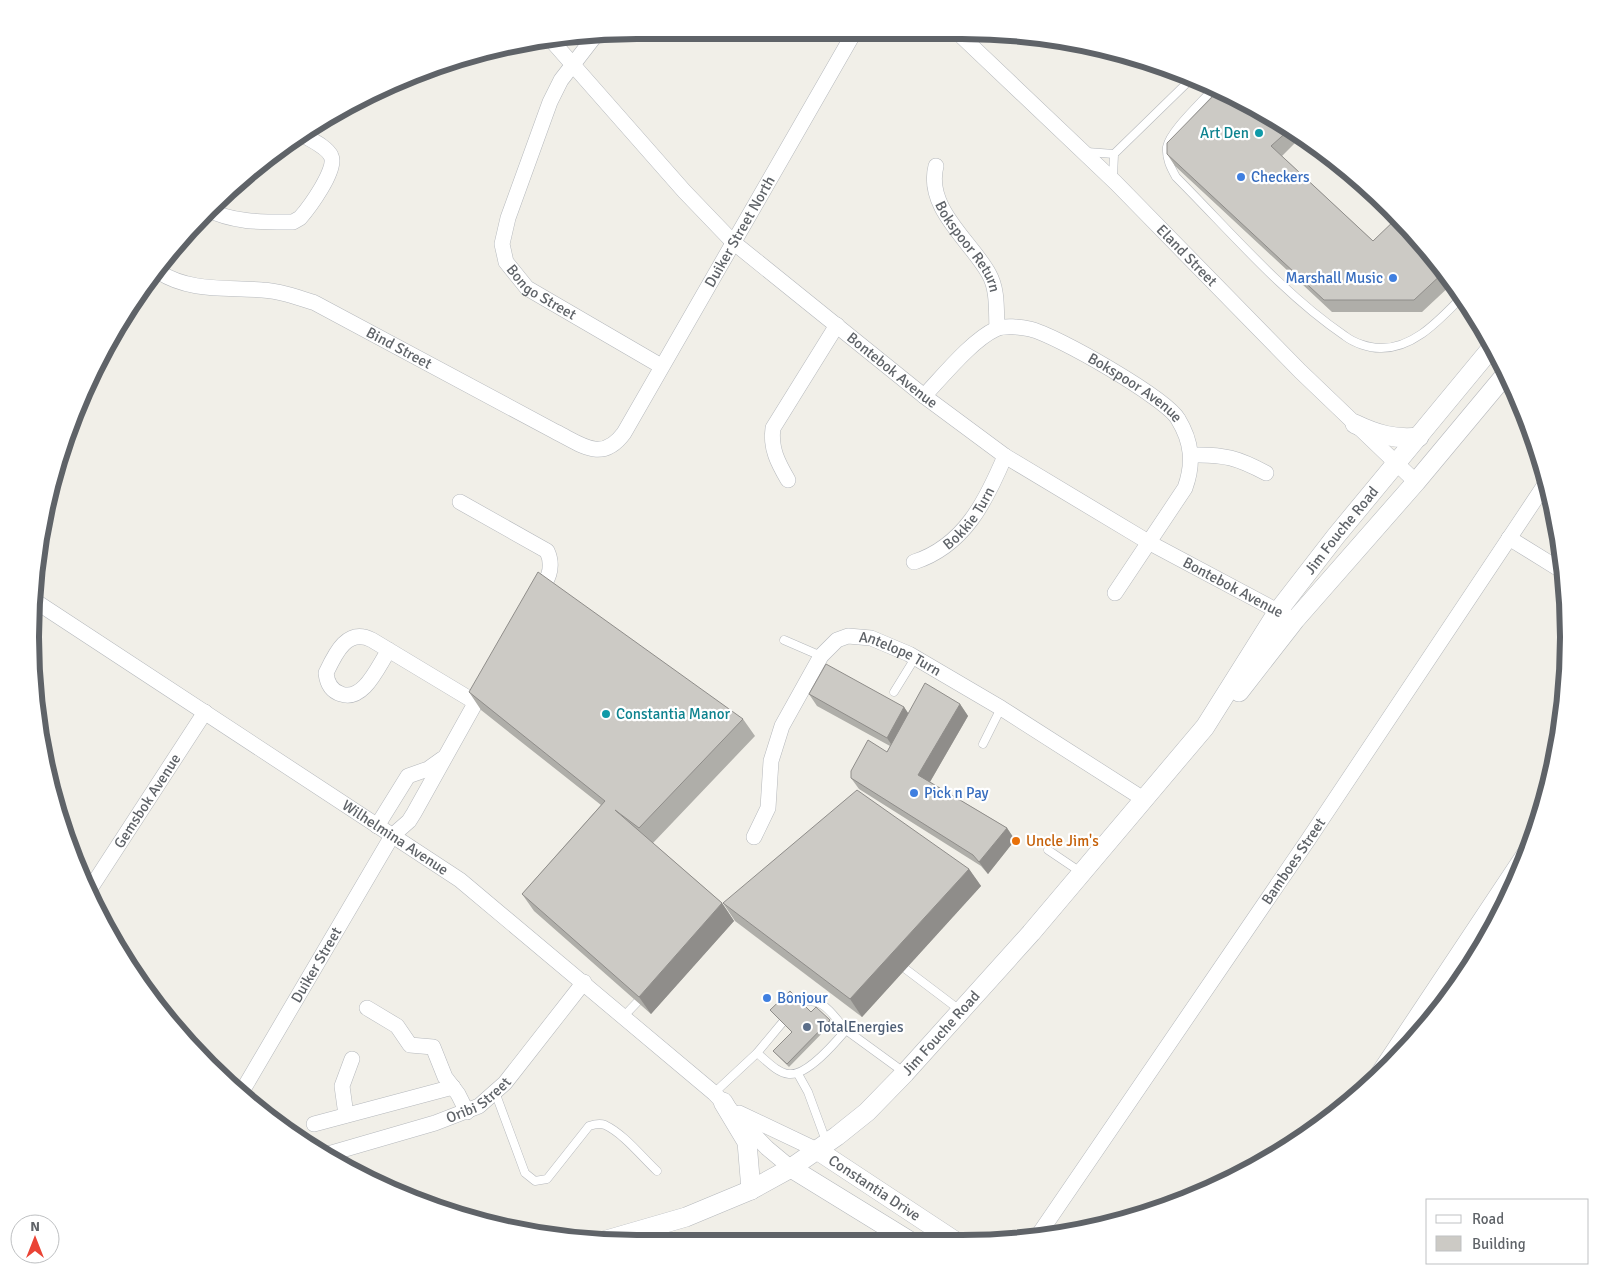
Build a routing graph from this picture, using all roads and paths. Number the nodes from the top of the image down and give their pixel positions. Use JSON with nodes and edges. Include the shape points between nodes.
{"nodes":[{"id":1,"x":849,"y":39,"type":"edge"},
{"id":2,"x":964,"y":39,"type":"edge"},
{"id":3,"x":592,"y":41,"type":"edge"},
{"id":4,"x":555,"y":45,"type":"edge"},
{"id":5,"x":574,"y":65,"type":"junction"},
{"id":6,"x":1187,"y":83,"type":"edge"},
{"id":7,"x":1210,"y":92,"type":"edge"},
{"id":8,"x":308,"y":138,"type":"edge"},
{"id":9,"x":1080,"y":151,"type":"junction"},
{"id":10,"x":1114,"y":154,"type":"junction"},
{"id":11,"x":936,"y":166,"type":"dead end"},
{"id":12,"x":1116,"y":183,"type":"junction"},
{"id":13,"x":215,"y":213,"type":"edge"},
{"id":14,"x":733,"y":242,"type":"junction"},
{"id":15,"x":162,"y":273,"type":"edge"},
{"id":16,"x":1457,"y":302,"type":"edge"},
{"id":17,"x":837,"y":325,"type":"junction"},
{"id":18,"x":997,"y":328,"type":"junction"},
{"id":19,"x":1488,"y":352,"type":"edge"},
{"id":20,"x":661,"y":366,"type":"junction"},
{"id":21,"x":1502,"y":379,"type":"edge"},
{"id":22,"x":924,"y":396,"type":"junction"},
{"id":23,"x":1355,"y":424,"type":"junction"},
{"id":24,"x":624,"y":433,"type":"joint"},
{"id":25,"x":1419,"y":437,"type":"junction"},
{"id":26,"x":1192,"y":455,"type":"junction"},
{"id":27,"x":1005,"y":456,"type":"junction"},
{"id":28,"x":1397,"y":463,"type":"junction"},
{"id":29,"x":1266,"y":474,"type":"dead end"},
{"id":30,"x":788,"y":480,"type":"dead end"},
{"id":31,"x":1416,"y":482,"type":"junction"},
{"id":32,"x":1542,"y":490,"type":"edge"},
{"id":33,"x":460,"y":502,"type":"dead end"},
{"id":34,"x":1509,"y":538,"type":"junction"},
{"id":35,"x":1150,"y":543,"type":"junction"},
{"id":36,"x":914,"y":562,"type":"dead end"},
{"id":37,"x":1556,"y":567,"type":"edge"},
{"id":38,"x":1115,"y":593,"type":"dead end"},
{"id":39,"x":40,"y":604,"type":"edge"},
{"id":40,"x":529,"y":610,"type":"edge"},
{"id":41,"x":1278,"y":611,"type":"junction"},
{"id":42,"x":1296,"y":620,"type":"junction"},
{"id":43,"x":784,"y":640,"type":"dead end"},
{"id":44,"x":389,"y":650,"type":"dead end"},
{"id":45,"x":822,"y":656,"type":"junction"},
{"id":46,"x":915,"y":658,"type":"junction"},
{"id":47,"x":495,"y":668,"type":"edge"},
{"id":48,"x":894,"y":692,"type":"dead end"},
{"id":49,"x":475,"y":702,"type":"junction"},
{"id":50,"x":1001,"y":708,"type":"junction"},
{"id":51,"x":205,"y":712,"type":"junction"},
{"id":52,"x":1205,"y":727,"type":"junction"},
{"id":53,"x":983,"y":744,"type":"dead end"},
{"id":54,"x":445,"y":756,"type":"junction"},
{"id":55,"x":1145,"y":800,"type":"junction"},
{"id":56,"x":377,"y":826,"type":"junction"},
{"id":57,"x":392,"y":836,"type":"junction"},
{"id":58,"x":754,"y":837,"type":"dead end"},
{"id":59,"x":1048,"y":850,"type":"dead end"},
{"id":60,"x":1513,"y":870,"type":"edge"},
{"id":61,"x":1082,"y":873,"type":"junction"},
{"id":62,"x":93,"y":885,"type":"edge"},
{"id":63,"x":893,"y":959,"type":"edge"},
{"id":64,"x":904,"y":962,"type":"junction"},
{"id":65,"x":895,"y":972,"type":"edge"},
{"id":66,"x":584,"y":982,"type":"junction"},
{"id":67,"x":648,"y":990,"type":"edge"},
{"id":68,"x":801,"y":1003,"type":"edge"},
{"id":69,"x":367,"y":1008,"type":"dead end"},
{"id":70,"x":961,"y":1011,"type":"junction"},
{"id":71,"x":624,"y":1016,"type":"junction"},
{"id":72,"x":782,"y":1023,"type":"edge"},
{"id":73,"x":846,"y":1030,"type":"junction"},
{"id":74,"x":757,"y":1053,"type":"junction"},
{"id":75,"x":1389,"y":1056,"type":"edge"},
{"id":76,"x":352,"y":1059,"type":"dead end"},
{"id":77,"x":905,"y":1073,"type":"junction"},
{"id":78,"x":798,"y":1074,"type":"junction"},
{"id":79,"x":453,"y":1087,"type":"junction"},
{"id":80,"x":245,"y":1089,"type":"edge"},
{"id":81,"x":495,"y":1092,"type":"junction"},
{"id":82,"x":723,"y":1101,"type":"junction"},
{"id":83,"x":467,"y":1112,"type":"junction"},
{"id":84,"x":346,"y":1115,"type":"junction"},
{"id":85,"x":314,"y":1124,"type":"dead end"},
{"id":86,"x":822,"y":1147,"type":"junction"},
{"id":87,"x":334,"y":1152,"type":"edge"},
{"id":88,"x":791,"y":1168,"type":"junction"},
{"id":89,"x":657,"y":1171,"type":"dead end"},
{"id":90,"x":751,"y":1190,"type":"junction"},
{"id":91,"x":1042,"y":1230,"type":"edge"},
{"id":92,"x":625,"y":1235,"type":"edge"},
{"id":93,"x":900,"y":1235,"type":"edge"},
{"id":94,"x":947,"y":1235,"type":"edge"}],
"edges":[{"from":1,"to":14,"type":"street","name":"Duiker Street North"},
{"from":2,"to":9,"type":"street","name":"Eland Street"},
{"from":3,"to":5,"type":"street","name":"Bongo Street"},
{"from":4,"to":5,"type":"street","name":"Bontebok Avenue"},
{"from":5,"to":14,"type":"street","name":"Bontebok Avenue"},
{"from":5,"to":20,"type":"street","name":"Bongo Street","via":[[560,80],[527,162],[502,244],[506,262],[527,288]]},
{"from":6,"to":10,"type":"lane"},
{"from":7,"to":16,"type":"lane","via":[[1170,138],[1169,164],[1176,177],[1291,292],[1346,337],[1365,346],[1381,348],[1401,345],[1423,334]]},
{"from":8,"to":13,"type":"street","via":[[330,154],[333,162],[330,173],[300,218],[293,222],[240,220]]},
{"from":9,"to":10,"type":"lane"},
{"from":9,"to":12,"type":"street","name":"Eland Street"},
{"from":10,"to":12,"type":"lane","via":[[1112,169]]},
{"from":11,"to":18,"type":"street","name":"Bokspoor Return","via":[[934,187],[941,204],[961,238],[990,275],[995,291]]},
{"from":12,"to":23,"type":"street","name":"Eland Street"},
{"from":14,"to":17,"type":"street","name":"Bontebok Avenue"},
{"from":14,"to":20,"type":"street","name":"Duiker Street North"},
{"from":15,"to":24,"type":"street","name":"Bind Street","via":[[188,285],[271,291],[315,303],[590,449],[608,448]]},
{"from":17,"to":22,"type":"street","name":"Bontebok Avenue"},
{"from":17,"to":30,"type":"street","via":[[773,428],[771,441],[774,452]]},
{"from":18,"to":22,"type":"street","via":[[964,353]]},
{"from":18,"to":26,"type":"street","name":"Bokspoor Avenue","via":[[1031,330],[1063,344],[1151,395],[1178,418]]},
{"from":19,"to":25,"type":"street","name":"Jim Fouche Road"},
{"from":20,"to":24,"type":"street","name":"Duiker Street North"},
{"from":21,"to":31,"type":"street","name":"Jim Fouche Road"},
{"from":22,"to":27,"type":"street","name":"Bontebok Avenue"},
{"from":23,"to":25,"type":"street","via":[[1381,435]]},
{"from":23,"to":28,"type":"street","name":"Eland Street"},
{"from":25,"to":28,"type":"street","name":"Jim Fouche Road"},
{"from":26,"to":29,"type":"street","via":[[1225,455],[1242,460]]},
{"from":26,"to":35,"type":"street","name":"Bokspoor Avenue","via":[[1185,488]]},
{"from":27,"to":35,"type":"street","name":"Bontebok Avenue"},
{"from":27,"to":36,"type":"street","name":"Bokkie Turn","via":[[994,484],[966,528],[931,557]]},
{"from":28,"to":31,"type":"street","name":"Eland Street"},
{"from":28,"to":41,"type":"street","name":"Jim Fouche Road"},
{"from":31,"to":42,"type":"street","name":"Jim Fouche Road"},
{"from":32,"to":34,"type":"street","name":"Bamboes Street"},
{"from":33,"to":40,"type":"street","via":[[547,551],[551,568],[549,577]]},
{"from":34,"to":37,"type":"street"},
{"from":34,"to":91,"type":"street","name":"Bamboes Street"},
{"from":35,"to":38,"type":"street","name":"Bokspoor Avenue"},
{"from":35,"to":41,"type":"street","name":"Bontebok Avenue"},
{"from":39,"to":51,"type":"street","name":"Wilhelmina Avenue"},
{"from":41,"to":42,"type":"street","name":"Bontebok Avenue"},
{"from":41,"to":52,"type":"street","name":"Jim Fouche Road"},
{"from":42,"to":52,"type":"street","name":"Jim Fouche Road","via":[[1257,670]]},
{"from":43,"to":45,"type":"lane"},
{"from":44,"to":49,"type":"street"},
{"from":45,"to":46,"type":"street","name":"Antelope Turn","via":[[837,640],[859,636],[882,641]]},
{"from":45,"to":58,"type":"street","name":"Antelope Turn","via":[[800,691],[775,745],[768,808]]},
{"from":46,"to":48,"type":"lane"},
{"from":46,"to":50,"type":"street","name":"Antelope Turn"},
{"from":47,"to":49,"type":"street","name":"Duiker Street"},
{"from":49,"to":54,"type":"street","name":"Duiker Street"},
{"from":50,"to":53,"type":"lane"},
{"from":50,"to":55,"type":"street","name":"Antelope Turn"},
{"from":51,"to":56,"type":"street","name":"Wilhelmina Avenue"},
{"from":51,"to":62,"type":"street","name":"Gemsbok Avenue"},
{"from":52,"to":55,"type":"street","name":"Jim Fouche Road"},
{"from":54,"to":56,"type":"street","via":[[428,769],[408,776]]},
{"from":54,"to":57,"type":"street","name":"Duiker Street","via":[[411,818]]},
{"from":55,"to":61,"type":"street","name":"Jim Fouche Road"},
{"from":56,"to":57,"type":"street","name":"Wilhelmina Avenue"},
{"from":57,"to":66,"type":"street","name":"Wilhelmina Avenue","via":[[460,880]]},
{"from":57,"to":80,"type":"street","name":"Duiker Street"},
{"from":59,"to":61,"type":"lane"},
{"from":60,"to":75,"type":"street"},
{"from":61,"to":70,"type":"street","name":"Jim Fouche Road"},
{"from":63,"to":64,"type":"lane"},
{"from":64,"to":65,"type":"lane"},
{"from":64,"to":70,"type":"lane"},
{"from":66,"to":71,"type":"street","name":"Wilhelmina Avenue"},
{"from":66,"to":81,"type":"street","name":"Oribi Street"},
{"from":67,"to":71,"type":"lane"},
{"from":68,"to":73,"type":"lane","via":[[811,1000],[821,1003]]},
{"from":69,"to":79,"type":"street","via":[[397,1026],[410,1045],[432,1047]]},
{"from":70,"to":77,"type":"street","name":"Jim Fouche Road"},
{"from":71,"to":82,"type":"street","name":"Wilhelmina Avenue"},
{"from":72,"to":74,"type":"lane"},
{"from":73,"to":77,"type":"lane"},
{"from":73,"to":78,"type":"lane"},
{"from":74,"to":78,"type":"lane","via":[[774,1068]]},
{"from":74,"to":82,"type":"lane"},
{"from":76,"to":84,"type":"street","via":[[342,1086]]},
{"from":77,"to":86,"type":"street","name":"Jim Fouche Road","via":[[867,1112]]},
{"from":78,"to":86,"type":"lane","via":[[808,1092]]},
{"from":79,"to":83,"type":"street"},
{"from":79,"to":84,"type":"street"},
{"from":81,"to":83,"type":"street","name":"Oribi Street"},
{"from":81,"to":89,"type":"lane","via":[[525,1174],[535,1181],[547,1179],[589,1126],[596,1124],[604,1124],[616,1132]]},
{"from":82,"to":86,"type":"street","name":"Wilhelmina Avenue"},
{"from":82,"to":88,"type":"street","name":"Wilhelmina Avenue","via":[[767,1148]]},
{"from":82,"to":90,"type":"street","via":[[747,1142]]},
{"from":83,"to":87,"type":"street","name":"Oribi Street"},
{"from":84,"to":85,"type":"street"},
{"from":86,"to":88,"type":"street","name":"Jim Fouche Road"},
{"from":86,"to":94,"type":"street","name":"Constantia Drive"},
{"from":88,"to":90,"type":"street","name":"Jim Fouche Road"},
{"from":88,"to":93,"type":"street","name":"Constantia Drive"},
{"from":90,"to":92,"type":"street","name":"Jim Fouche Road","via":[[686,1217]]}]}
